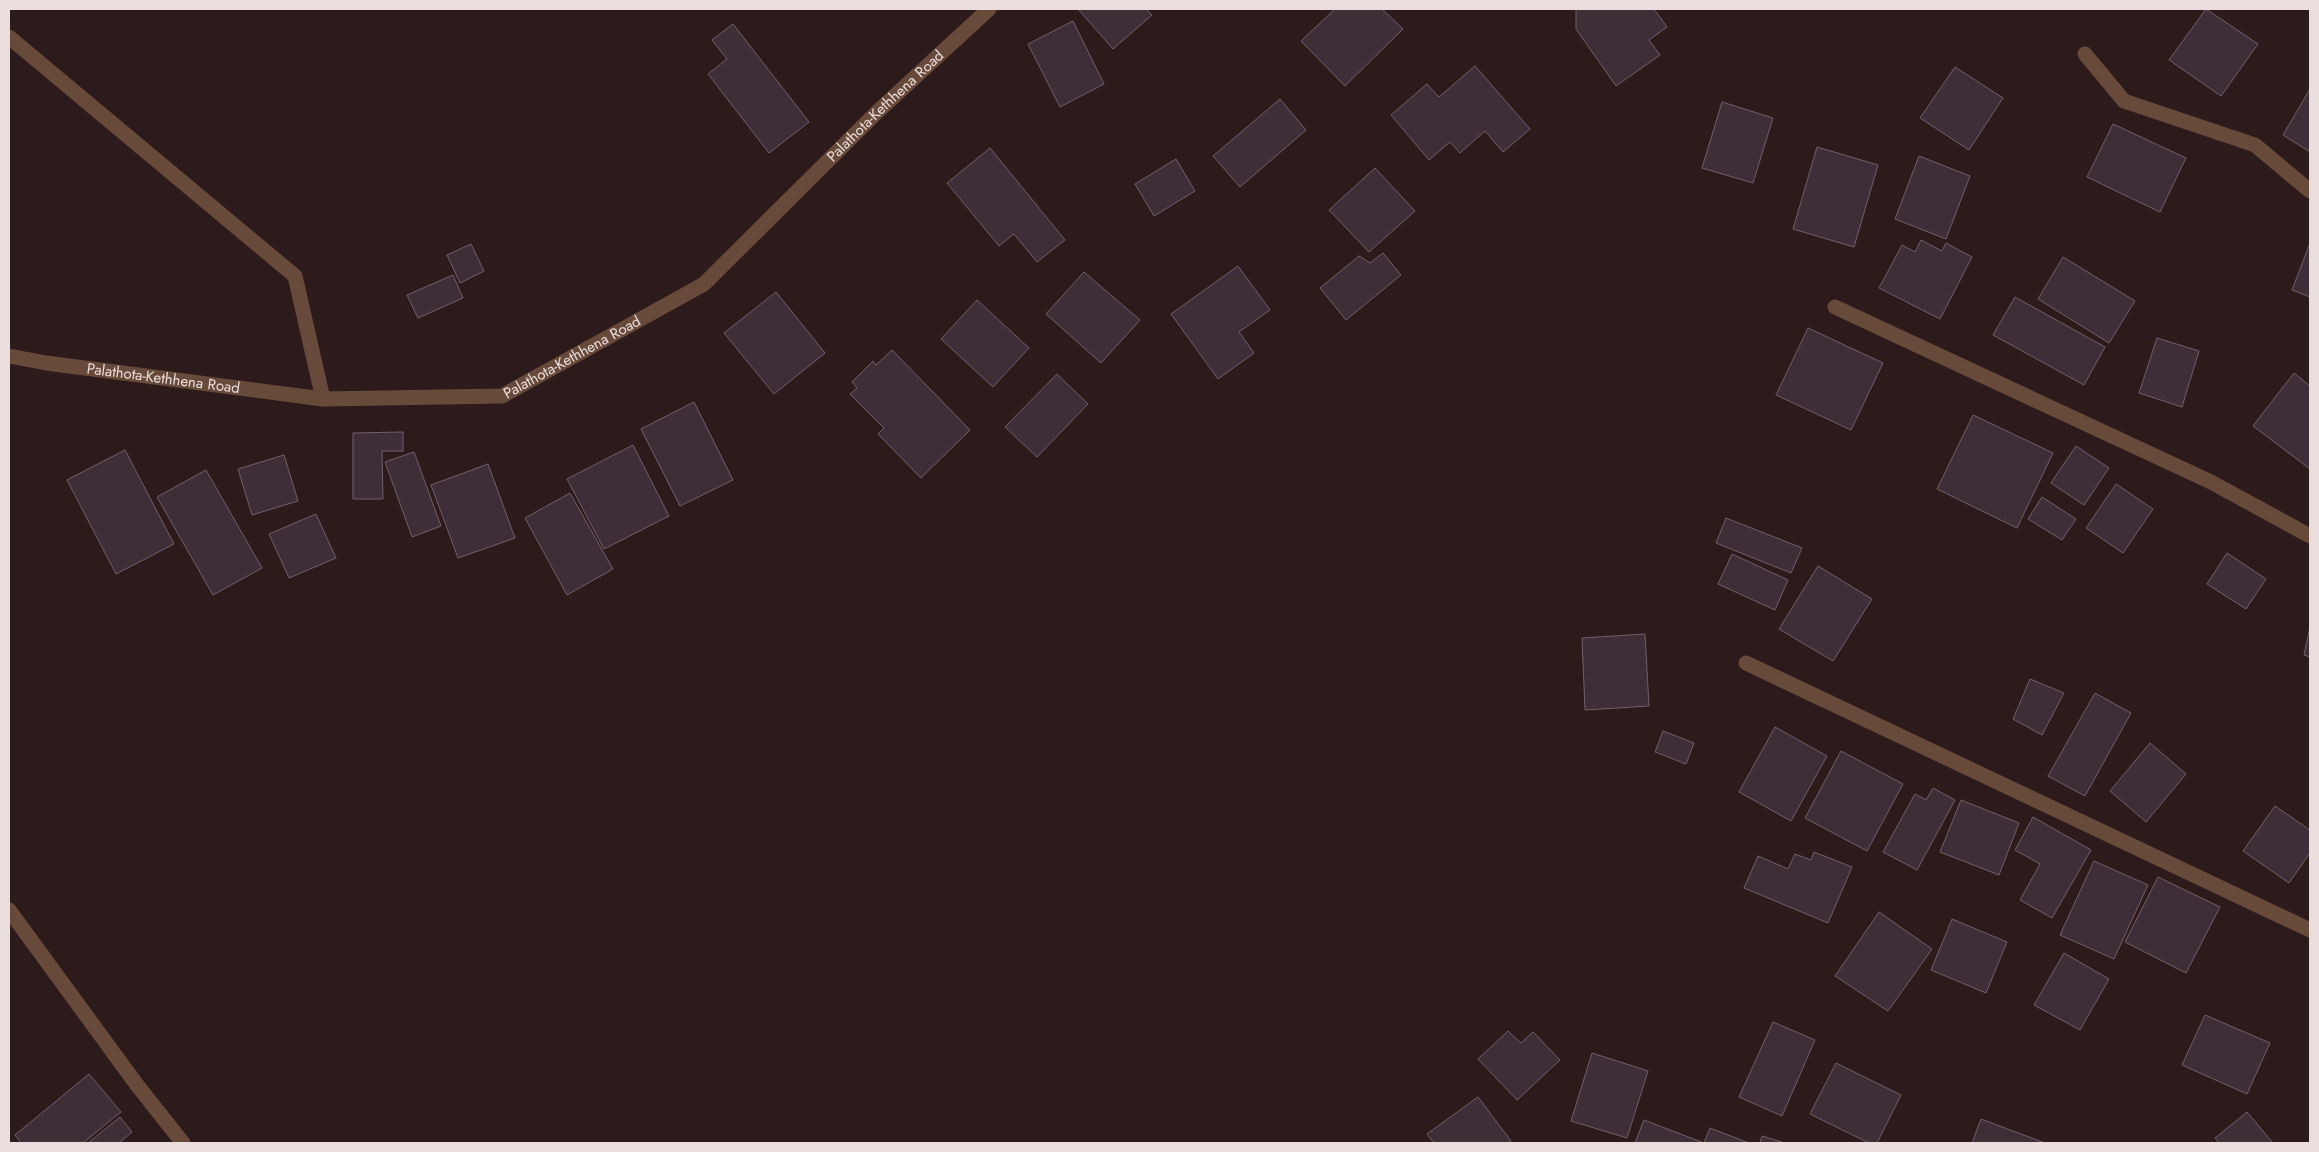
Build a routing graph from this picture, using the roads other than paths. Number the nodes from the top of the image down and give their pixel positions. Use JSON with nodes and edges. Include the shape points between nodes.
{"nodes":[{"id":1,"x":989,"y":9,"type":"edge"},
{"id":2,"x":9,"y":37,"type":"edge"},
{"id":3,"x":2085,"y":54,"type":"dead end"},
{"id":4,"x":2310,"y":191,"type":"edge"},
{"id":5,"x":1835,"y":307,"type":"dead end"},
{"id":6,"x":9,"y":356,"type":"edge"},
{"id":7,"x":322,"y":399,"type":"junction"},
{"id":8,"x":2310,"y":536,"type":"edge"},
{"id":9,"x":1746,"y":663,"type":"dead end"},
{"id":10,"x":9,"y":910,"type":"edge"},
{"id":11,"x":2310,"y":930,"type":"edge"},
{"id":12,"x":183,"y":1143,"type":"edge"}],
"edges":[{"from":1,"to":7,"type":"street","name":"Palathota-Kethhena Road","via":[[876,113],[704,284],[502,396]]},
{"from":2,"to":7,"type":"street","via":[[295,276]]},
{"from":3,"to":4,"type":"street","via":[[2124,101],[2255,145]]},
{"from":5,"to":8,"type":"street","via":[[2210,482]]},
{"from":6,"to":7,"type":"street","name":"Palathota-Kethhena Road"},
{"from":9,"to":11,"type":"street"},
{"from":10,"to":12,"type":"street"}]}
